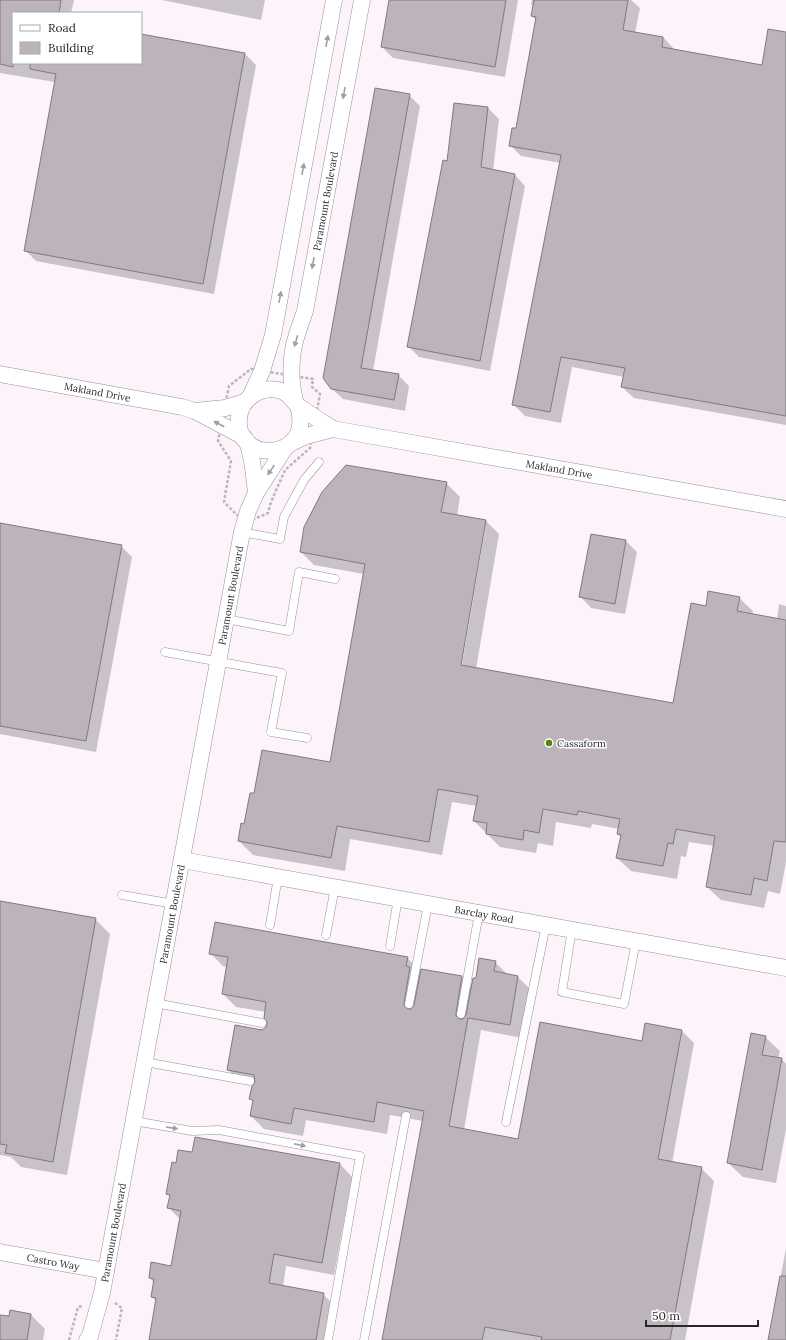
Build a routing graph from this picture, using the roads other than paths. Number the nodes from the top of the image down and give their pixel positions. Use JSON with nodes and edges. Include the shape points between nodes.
{"nodes":[{"id":1,"x":334,"y":0,"type":"edge"},
{"id":2,"x":362,"y":0,"type":"edge"},
{"id":3,"x":0,"y":374,"type":"edge"},
{"id":4,"x":247,"y":399,"type":"junction"},
{"id":5,"x":296,"y":404,"type":"junction"},
{"id":6,"x":195,"y":411,"type":"junction"},
{"id":7,"x":333,"y":429,"type":"junction"},
{"id":8,"x":245,"y":439,"type":"junction"},
{"id":9,"x":288,"y":446,"type":"junction"},
{"id":10,"x":319,"y":462,"type":"dead end"},
{"id":11,"x":256,"y":493,"type":"junction"},
{"id":12,"x":786,"y":509,"type":"edge"},
{"id":13,"x":242,"y":532,"type":"junction"},
{"id":14,"x":335,"y":578,"type":"dead end"},
{"id":15,"x":226,"y":619,"type":"junction"},
{"id":16,"x":165,"y":652,"type":"dead end"},
{"id":17,"x":218,"y":661,"type":"junction"},
{"id":18,"x":307,"y":738,"type":"dead end"},
{"id":19,"x":182,"y":860,"type":"junction"},
{"id":20,"x":278,"y":877,"type":"junction"},
{"id":21,"x":335,"y":887,"type":"junction"},
{"id":22,"x":122,"y":894,"type":"dead end"},
{"id":23,"x":398,"y":898,"type":"junction"},
{"id":24,"x":174,"y":904,"type":"junction"},
{"id":25,"x":428,"y":904,"type":"junction"},
{"id":26,"x":479,"y":913,"type":"junction"},
{"id":27,"x":270,"y":925,"type":"dead end"},
{"id":28,"x":546,"y":925,"type":"junction"},
{"id":29,"x":572,"y":929,"type":"junction"},
{"id":30,"x":326,"y":935,"type":"dead end"},
{"id":31,"x":636,"y":941,"type":"junction"},
{"id":32,"x":390,"y":946,"type":"dead end"},
{"id":33,"x":786,"y":968,"type":"edge"},
{"id":34,"x":155,"y":1003,"type":"junction"},
{"id":35,"x":409,"y":1004,"type":"dead end"},
{"id":36,"x":460,"y":1014,"type":"dead end"},
{"id":37,"x":262,"y":1023,"type":"dead end"},
{"id":38,"x":144,"y":1062,"type":"junction"},
{"id":39,"x":250,"y":1082,"type":"dead end"},
{"id":40,"x":406,"y":1116,"type":"dead end"},
{"id":41,"x":134,"y":1121,"type":"junction"},
{"id":42,"x":506,"y":1122,"type":"dead end"},
{"id":43,"x":0,"y":1252,"type":"edge"},
{"id":44,"x":106,"y":1271,"type":"junction"},
{"id":45,"x":89,"y":1339,"type":"edge"},
{"id":46,"x":328,"y":1340,"type":"edge"},
{"id":47,"x":364,"y":1340,"type":"edge"}],
"edges":[{"from":4,"to":1,"type":"street","one_way":true,"via":[[262,371],[273,335]]},
{"from":2,"to":5,"type":"street","name":"Paramount Boulevard","one_way":true,"via":[[304,311],[294,344],[292,375]]},
{"from":3,"to":6,"type":"street","name":"Makland Drive"},
{"from":4,"to":5,"type":"street","via":[[268,389],[278,390],[287,394]]},
{"from":4,"to":6,"type":"street","name":"Makland Drive","via":[[225,408]]},
{"from":4,"to":8,"type":"street","via":[[239,419]]},
{"from":5,"to":7,"type":"street","name":"Makland Drive"},
{"from":5,"to":9,"type":"street","via":[[301,416],[301,426]]},
{"from":8,"to":6,"type":"street","name":"Makland Drive","one_way":true},
{"from":7,"to":9,"type":"street","name":"Makland Drive","via":[[306,436]]},
{"from":7,"to":12,"type":"street","name":"Makland Drive"},
{"from":8,"to":9,"type":"street","via":[[255,448],[265,451],[275,451]]},
{"from":8,"to":11,"type":"street","name":"Paramount Boulevard","via":[[254,465]]},
{"from":9,"to":11,"type":"street","name":"Paramount Boulevard","one_way":true},
{"from":10,"to":13,"type":"lane","via":[[304,480],[284,517],[280,539]]},
{"from":11,"to":13,"type":"street","name":"Paramount Boulevard"},
{"from":13,"to":15,"type":"street","name":"Paramount Boulevard"},
{"from":14,"to":15,"type":"lane","via":[[299,572],[290,631]]},
{"from":15,"to":17,"type":"street","name":"Paramount Boulevard"},
{"from":16,"to":17,"type":"lane"},
{"from":17,"to":18,"type":"lane","via":[[282,673],[271,732]]},
{"from":17,"to":19,"type":"street","name":"Paramount Boulevard"},
{"from":19,"to":20,"type":"street","name":"Barclay Road"},
{"from":19,"to":24,"type":"street","name":"Paramount Boulevard"},
{"from":20,"to":21,"type":"street","name":"Barclay Road"},
{"from":20,"to":27,"type":"lane"},
{"from":21,"to":23,"type":"street","name":"Barclay Road"},
{"from":21,"to":30,"type":"lane"},
{"from":22,"to":24,"type":"lane"},
{"from":23,"to":25,"type":"street","name":"Barclay Road"},
{"from":23,"to":32,"type":"lane"},
{"from":24,"to":34,"type":"street","name":"Paramount Boulevard"},
{"from":25,"to":26,"type":"street","name":"Barclay Road"},
{"from":25,"to":35,"type":"lane"},
{"from":26,"to":28,"type":"street","name":"Barclay Road"},
{"from":26,"to":36,"type":"lane"},
{"from":28,"to":29,"type":"street","name":"Barclay Road"},
{"from":28,"to":42,"type":"lane"},
{"from":29,"to":31,"type":"street","name":"Barclay Road"},
{"from":29,"to":31,"type":"lane","via":[[562,992],[624,1004]]},
{"from":31,"to":33,"type":"street","name":"Barclay Road"},
{"from":34,"to":37,"type":"lane"},
{"from":34,"to":38,"type":"street","name":"Paramount Boulevard"},
{"from":38,"to":39,"type":"lane"},
{"from":38,"to":41,"type":"street","name":"Paramount Boulevard"},
{"from":40,"to":47,"type":"lane"},
{"from":41,"to":44,"type":"street","name":"Paramount Boulevard"},
{"from":41,"to":46,"type":"lane","one_way":true,"via":[[192,1131],[219,1130],[360,1156]]},
{"from":43,"to":44,"type":"street","name":"Castro Way"},
{"from":44,"to":45,"type":"street","name":"Paramount Boulevard"}]}
